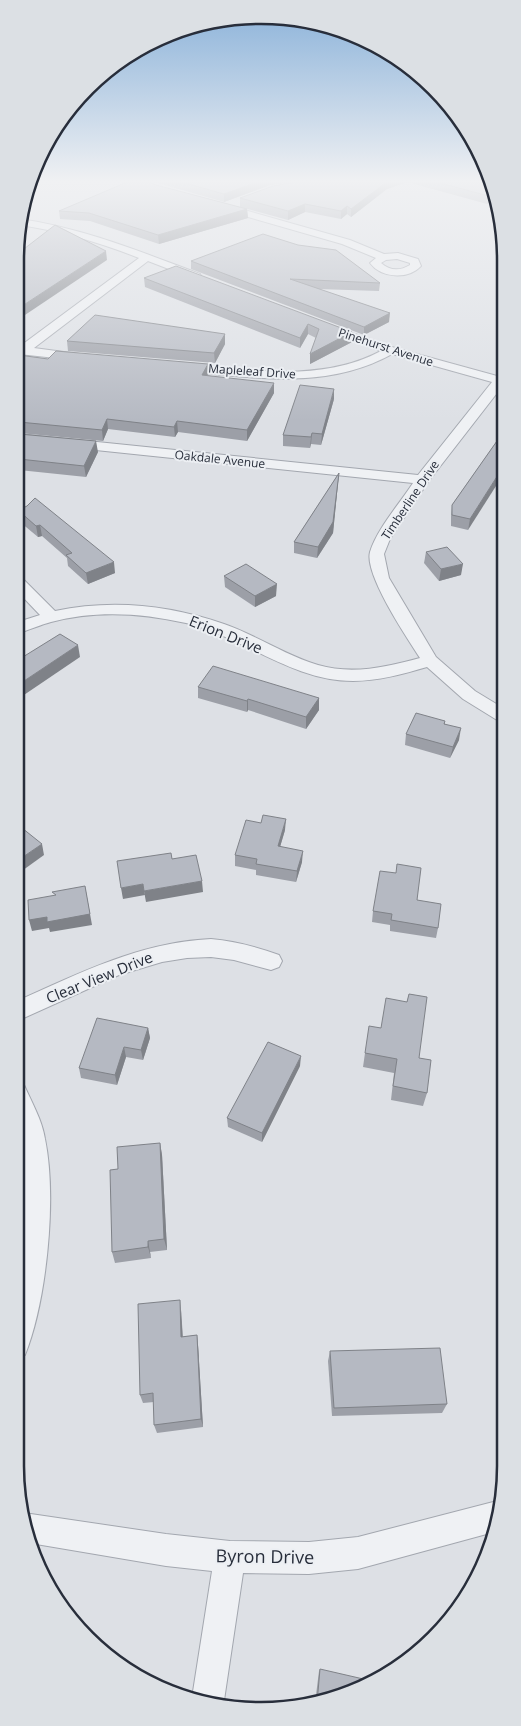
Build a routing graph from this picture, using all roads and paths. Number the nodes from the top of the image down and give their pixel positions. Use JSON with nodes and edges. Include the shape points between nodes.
{"nodes":[{"id":1,"x":142,"y":261,"type":"edge"},
{"id":2,"x":156,"y":261,"type":"edge"},
{"id":3,"x":202,"y":279,"type":"edge"},
{"id":4,"x":313,"y":322,"type":"edge"},
{"id":5,"x":24,"y":348,"type":"edge"},
{"id":6,"x":24,"y":350,"type":"edge"},
{"id":7,"x":391,"y":350,"type":"junction"},
{"id":8,"x":88,"y":359,"type":"edge"},
{"id":9,"x":165,"y":365,"type":"edge"},
{"id":10,"x":497,"y":377,"type":"edge"},
{"id":11,"x":497,"y":384,"type":"edge"},
{"id":12,"x":24,"y":439,"type":"edge"},
{"id":13,"x":422,"y":480,"type":"junction"},
{"id":14,"x":24,"y":588,"type":"edge"},
{"id":15,"x":50,"y":616,"type":"junction"},
{"id":16,"x":24,"y":626,"type":"edge"},
{"id":17,"x":430,"y":661,"type":"junction"},
{"id":18,"x":497,"y":712,"type":"edge"},
{"id":19,"x":271,"y":961,"type":"dead end"},
{"id":20,"x":24,"y":1008,"type":"edge"},
{"id":21,"x":24,"y":1115,"type":"edge"},
{"id":22,"x":24,"y":1306,"type":"edge"},
{"id":23,"x":492,"y":1517,"type":"edge"},
{"id":24,"x":32,"y":1528,"type":"edge"},
{"id":25,"x":230,"y":1557,"type":"junction"},
{"id":26,"x":209,"y":1697,"type":"edge"}],
"edges":[{"from":1,"to":5,"type":"street"},
{"from":2,"to":3,"type":"street"},
{"from":4,"to":7,"type":"street","name":"Pinehurst Avenue"},
{"from":6,"to":8,"type":"street"},
{"from":7,"to":9,"type":"street","name":"Mapleleaf Drive","via":[[356,367],[311,374]]},
{"from":7,"to":10,"type":"street","name":"Pinehurst Avenue"},
{"from":11,"to":13,"type":"street","name":"Timberline Drive"},
{"from":12,"to":13,"type":"street","name":"Oakdale Avenue"},
{"from":13,"to":17,"type":"street","name":"Timberline Drive","via":[[383,538],[378,566],[393,601]]},
{"from":14,"to":15,"type":"street"},
{"from":15,"to":16,"type":"street","name":"Erion Drive"},
{"from":15,"to":17,"type":"street","name":"Erion Drive","via":[[114,610],[162,612],[207,623],[302,666],[339,675],[372,675]]},
{"from":17,"to":18,"type":"street","name":"Timberline Drive","via":[[470,696]]},
{"from":19,"to":20,"type":"street","name":"Clear View Drive","via":[[212,948],[179,949],[126,964]]},
{"from":21,"to":22,"type":"street","via":[[34,1142],[37,1175],[32,1268]]},
{"from":23,"to":25,"type":"street","name":"Byron Drive","via":[[358,1553],[309,1558]]},
{"from":24,"to":25,"type":"street","name":"Byron Drive"},
{"from":25,"to":26,"type":"street"}]}
